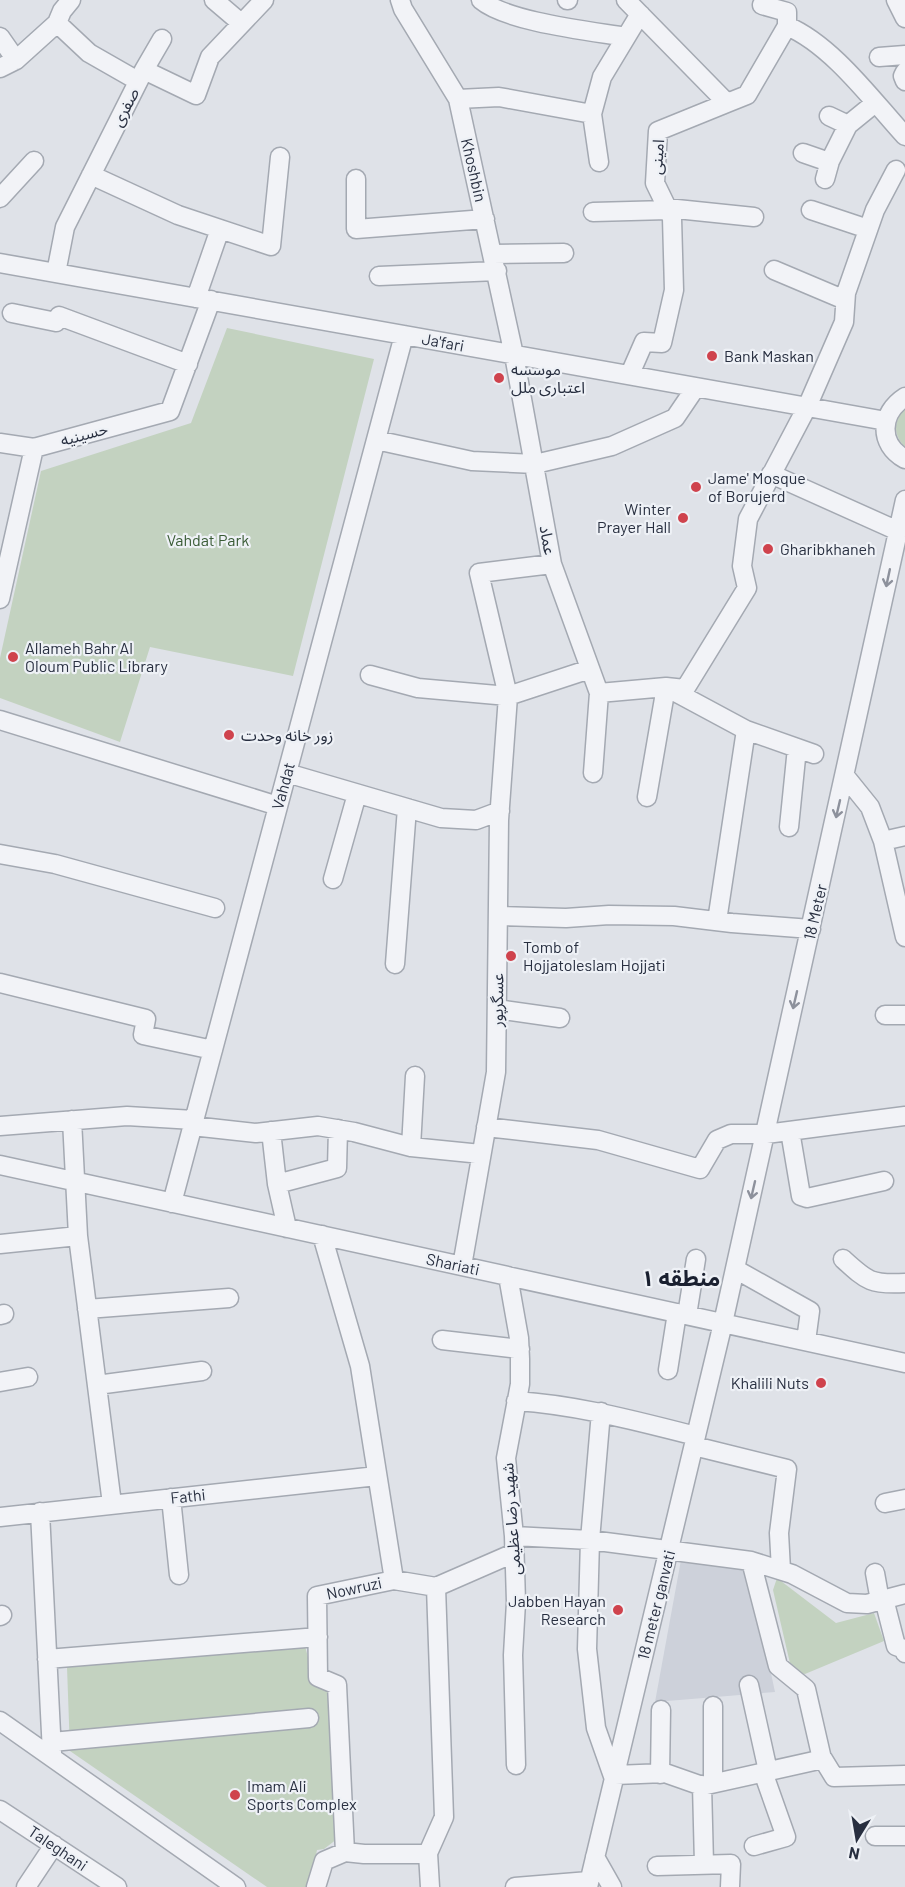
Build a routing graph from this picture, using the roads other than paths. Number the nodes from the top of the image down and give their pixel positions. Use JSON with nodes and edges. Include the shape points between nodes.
{"nodes":[{"id":1,"x":71,"y":0,"type":"edge"},
{"id":2,"x":214,"y":0,"type":"edge"},
{"id":3,"x":264,"y":0,"type":"edge"},
{"id":4,"x":400,"y":0,"type":"edge"},
{"id":5,"x":481,"y":0,"type":"edge"},
{"id":6,"x":626,"y":0,"type":"edge"},
{"id":7,"x":896,"y":0,"type":"edge"},
{"id":8,"x":501,"y":4,"type":"edge"},
{"id":9,"x":762,"y":5,"type":"dead end"},
{"id":10,"x":640,"y":14,"type":"junction"},
{"id":11,"x":905,"y":18,"type":"edge"},
{"id":12,"x":57,"y":23,"type":"junction"},
{"id":13,"x":241,"y":23,"type":"junction"},
{"id":14,"x":787,"y":26,"type":"junction"},
{"id":15,"x":0,"y":37,"type":"edge"},
{"id":16,"x":626,"y":38,"type":"junction"},
{"id":17,"x":162,"y":39,"type":"dead end"},
{"id":18,"x":905,"y":55,"type":"edge"},
{"id":19,"x":879,"y":57,"type":"dead end"},
{"id":20,"x":8,"y":64,"type":"edge"},
{"id":21,"x":905,"y":72,"type":"edge"},
{"id":22,"x":141,"y":76,"type":"junction"},
{"id":23,"x":905,"y":81,"type":"edge"},
{"id":24,"x":458,"y":99,"type":"junction"},
{"id":25,"x":727,"y":103,"type":"junction"},
{"id":26,"x":875,"y":103,"type":"junction"},
{"id":27,"x":592,"y":114,"type":"junction"},
{"id":28,"x":830,"y":116,"type":"dead end"},
{"id":29,"x":848,"y":125,"type":"junction"},
{"id":30,"x":905,"y":136,"type":"edge"},
{"id":31,"x":803,"y":153,"type":"dead end"},
{"id":32,"x":280,"y":157,"type":"dead end"},
{"id":33,"x":34,"y":161,"type":"dead end"},
{"id":34,"x":599,"y":162,"type":"dead end"},
{"id":35,"x":896,"y":170,"type":"dead end"},
{"id":36,"x":91,"y":175,"type":"junction"},
{"id":37,"x":356,"y":179,"type":"dead end"},
{"id":38,"x":0,"y":198,"type":"edge"},
{"id":39,"x":668,"y":209,"type":"junction"},
{"id":40,"x":811,"y":210,"type":"dead end"},
{"id":41,"x":593,"y":212,"type":"dead end"},
{"id":42,"x":754,"y":217,"type":"dead end"},
{"id":43,"x":485,"y":219,"type":"junction"},
{"id":44,"x":220,"y":229,"type":"junction"},
{"id":45,"x":868,"y":229,"type":"junction"},
{"id":46,"x":564,"y":253,"type":"dead end"},
{"id":47,"x":495,"y":262,"type":"junction"},
{"id":48,"x":0,"y":263,"type":"edge"},
{"id":49,"x":774,"y":270,"type":"dead end"},
{"id":50,"x":56,"y":273,"type":"junction"},
{"id":51,"x":379,"y":276,"type":"dead end"},
{"id":52,"x":203,"y":299,"type":"junction"},
{"id":53,"x":845,"y":300,"type":"junction"},
{"id":54,"x":12,"y":313,"type":"dead end"},
{"id":55,"x":404,"y":335,"type":"junction"},
{"id":56,"x":514,"y":355,"type":"junction"},
{"id":57,"x":188,"y":364,"type":"junction"},
{"id":58,"x":630,"y":374,"type":"junction"},
{"id":59,"x":696,"y":387,"type":"junction"},
{"id":60,"x":905,"y":397,"type":"edge"},
{"id":61,"x":807,"y":407,"type":"junction"},
{"id":62,"x":886,"y":421,"type":"junction"},
{"id":63,"x":376,"y":440,"type":"junction"},
{"id":64,"x":0,"y":443,"type":"edge"},
{"id":65,"x":34,"y":448,"type":"junction"},
{"id":66,"x":905,"y":459,"type":"edge"},
{"id":67,"x":535,"y":464,"type":"junction"},
{"id":68,"x":771,"y":474,"type":"junction"},
{"id":69,"x":905,"y":500,"type":"edge"},
{"id":70,"x":898,"y":531,"type":"junction"},
{"id":71,"x":552,"y":564,"type":"junction"},
{"id":72,"x":0,"y":599,"type":"edge"},
{"id":73,"x":590,"y":669,"type":"junction"},
{"id":74,"x":370,"y":675,"type":"dead end"},
{"id":75,"x":666,"y":687,"type":"junction"},
{"id":76,"x":598,"y":693,"type":"junction"},
{"id":77,"x":508,"y":696,"type":"junction"},
{"id":78,"x":0,"y":720,"type":"edge"},
{"id":79,"x":746,"y":730,"type":"junction"},
{"id":80,"x":287,"y":772,"type":"junction"},
{"id":81,"x":593,"y":773,"type":"dead end"},
{"id":82,"x":845,"y":776,"type":"junction"},
{"id":83,"x":357,"y":794,"type":"junction"},
{"id":84,"x":647,"y":797,"type":"dead end"},
{"id":85,"x":278,"y":806,"type":"junction"},
{"id":86,"x":407,"y":808,"type":"junction"},
{"id":87,"x":500,"y":812,"type":"junction"},
{"id":88,"x":789,"y":827,"type":"dead end"},
{"id":89,"x":905,"y":836,"type":"edge"},
{"id":90,"x":883,"y":841,"type":"junction"},
{"id":91,"x":0,"y":854,"type":"edge"},
{"id":92,"x":333,"y":879,"type":"dead end"},
{"id":93,"x":215,"y":908,"type":"dead end"},
{"id":94,"x":498,"y":916,"type":"junction"},
{"id":95,"x":717,"y":921,"type":"junction"},
{"id":96,"x":811,"y":929,"type":"junction"},
{"id":97,"x":905,"y":936,"type":"edge"},
{"id":98,"x":395,"y":964,"type":"dead end"},
{"id":99,"x":0,"y":983,"type":"edge"},
{"id":100,"x":497,"y":1009,"type":"junction"},
{"id":101,"x":905,"y":1015,"type":"edge"},
{"id":102,"x":885,"y":1016,"type":"dead end"},
{"id":103,"x":560,"y":1018,"type":"dead end"},
{"id":104,"x":213,"y":1050,"type":"junction"},
{"id":105,"x":415,"y":1076,"type":"dead end"},
{"id":106,"x":905,"y":1116,"type":"edge"},
{"id":107,"x":72,"y":1120,"type":"junction"},
{"id":108,"x":193,"y":1123,"type":"junction"},
{"id":109,"x":0,"y":1126,"type":"edge"},
{"id":110,"x":486,"y":1127,"type":"junction"},
{"id":111,"x":338,"y":1129,"type":"junction"},
{"id":112,"x":271,"y":1131,"type":"junction"},
{"id":113,"x":790,"y":1131,"type":"junction"},
{"id":114,"x":765,"y":1134,"type":"junction"},
{"id":115,"x":411,"y":1147,"type":"junction"},
{"id":116,"x":481,"y":1154,"type":"junction"},
{"id":117,"x":0,"y":1165,"type":"edge"},
{"id":118,"x":74,"y":1181,"type":"junction"},
{"id":119,"x":884,"y":1181,"type":"dead end"},
{"id":120,"x":277,"y":1184,"type":"junction"},
{"id":121,"x":172,"y":1203,"type":"junction"},
{"id":122,"x":286,"y":1228,"type":"junction"},
{"id":123,"x":322,"y":1235,"type":"junction"},
{"id":124,"x":78,"y":1236,"type":"junction"},
{"id":125,"x":0,"y":1244,"type":"edge"},
{"id":126,"x":696,"y":1259,"type":"dead end"},
{"id":127,"x":843,"y":1259,"type":"dead end"},
{"id":128,"x":462,"y":1266,"type":"junction"},
{"id":129,"x":735,"y":1269,"type":"junction"},
{"id":130,"x":508,"y":1276,"type":"junction"},
{"id":131,"x":905,"y":1283,"type":"edge"},
{"id":132,"x":229,"y":1298,"type":"dead end"},
{"id":133,"x":87,"y":1309,"type":"junction"},
{"id":134,"x":682,"y":1314,"type":"junction"},
{"id":135,"x":723,"y":1323,"type":"junction"},
{"id":136,"x":442,"y":1340,"type":"dead end"},
{"id":137,"x":806,"y":1341,"type":"junction"},
{"id":138,"x":520,"y":1349,"type":"junction"},
{"id":139,"x":905,"y":1363,"type":"edge"},
{"id":140,"x":668,"y":1370,"type":"dead end"},
{"id":141,"x":202,"y":1371,"type":"dead end"},
{"id":142,"x":28,"y":1377,"type":"dead end"},
{"id":143,"x":0,"y":1382,"type":"edge"},
{"id":144,"x":96,"y":1385,"type":"junction"},
{"id":145,"x":516,"y":1401,"type":"junction"},
{"id":146,"x":601,"y":1412,"type":"junction"},
{"id":147,"x":695,"y":1441,"type":"junction"},
{"id":148,"x":377,"y":1476,"type":"junction"},
{"id":149,"x":171,"y":1498,"type":"junction"},
{"id":150,"x":905,"y":1499,"type":"edge"},
{"id":151,"x":885,"y":1503,"type":"dead end"},
{"id":152,"x":111,"y":1504,"type":"junction"},
{"id":153,"x":40,"y":1512,"type":"junction"},
{"id":154,"x":0,"y":1516,"type":"edge"},
{"id":155,"x":590,"y":1540,"type":"junction"},
{"id":156,"x":514,"y":1544,"type":"junction"},
{"id":157,"x":669,"y":1549,"type":"junction"},
{"id":158,"x":751,"y":1561,"type":"junction"},
{"id":159,"x":781,"y":1570,"type":"junction"},
{"id":160,"x":875,"y":1573,"type":"dead end"},
{"id":161,"x":179,"y":1575,"type":"dead end"},
{"id":162,"x":394,"y":1580,"type":"junction"},
{"id":163,"x":436,"y":1587,"type":"junction"},
{"id":164,"x":905,"y":1594,"type":"edge"},
{"id":165,"x":882,"y":1600,"type":"junction"},
{"id":166,"x":318,"y":1637,"type":"junction"},
{"id":167,"x":905,"y":1653,"type":"edge"},
{"id":168,"x":47,"y":1659,"type":"junction"},
{"id":169,"x":749,"y":1685,"type":"dead end"},
{"id":170,"x":712,"y":1706,"type":"dead end"},
{"id":171,"x":661,"y":1710,"type":"dead end"},
{"id":172,"x":309,"y":1718,"type":"dead end"},
{"id":173,"x":0,"y":1721,"type":"edge"},
{"id":174,"x":52,"y":1750,"type":"junction"},
{"id":175,"x":822,"y":1759,"type":"junction"},
{"id":176,"x":516,"y":1765,"type":"dead end"},
{"id":177,"x":765,"y":1772,"type":"junction"},
{"id":178,"x":660,"y":1774,"type":"junction"},
{"id":179,"x":905,"y":1775,"type":"edge"},
{"id":180,"x":614,"y":1777,"type":"junction"},
{"id":181,"x":708,"y":1784,"type":"junction"},
{"id":182,"x":0,"y":1810,"type":"edge"},
{"id":183,"x":875,"y":1836,"type":"dead end"},
{"id":184,"x":905,"y":1836,"type":"edge"},
{"id":185,"x":54,"y":1845,"type":"junction"},
{"id":186,"x":754,"y":1846,"type":"dead end"},
{"id":187,"x":345,"y":1852,"type":"junction"},
{"id":188,"x":428,"y":1854,"type":"junction"},
{"id":189,"x":595,"y":1857,"type":"junction"},
{"id":190,"x":704,"y":1864,"type":"junction"},
{"id":191,"x":657,"y":1866,"type":"dead end"},
{"id":192,"x":92,"y":1880,"type":"edge"},
{"id":193,"x":589,"y":1884,"type":"edge"},
{"id":194,"x":26,"y":1887,"type":"edge"},
{"id":195,"x":117,"y":1887,"type":"edge"},
{"id":196,"x":236,"y":1887,"type":"edge"},
{"id":197,"x":316,"y":1887,"type":"edge"},
{"id":198,"x":430,"y":1887,"type":"edge"},
{"id":199,"x":515,"y":1887,"type":"edge"},
{"id":200,"x":612,"y":1887,"type":"edge"},
{"id":201,"x":730,"y":1887,"type":"edge"}],
"edges":[{"from":1,"to":12,"type":"street"},
{"from":2,"to":13,"type":"street"},
{"from":3,"to":13,"type":"street","name":"صفری"},
{"from":4,"to":24,"type":"street","name":"Khoshbin"},
{"from":5,"to":8,"type":"street","via":[[488,6]]},
{"from":6,"to":10,"type":"street"},
{"from":7,"to":11,"type":"street"},
{"from":8,"to":16,"type":"street","via":[[532,20]]},
{"from":9,"to":14,"type":"street","via":[[787,12]]},
{"from":10,"to":16,"type":"street"},
{"from":10,"to":25,"type":"street"},
{"from":12,"to":20,"type":"street"},
{"from":12,"to":22,"type":"street","via":[[89,52]]},
{"from":13,"to":22,"type":"street","name":"صفری","via":[[210,57],[196,95]]},
{"from":14,"to":25,"type":"street","via":[[747,95]]},
{"from":14,"to":26,"type":"street","via":[[830,54]]},
{"from":15,"to":20,"type":"street"},
{"from":16,"to":27,"type":"street","via":[[602,77]]},
{"from":17,"to":22,"type":"street"},
{"from":18,"to":19,"type":"street"},
{"from":21,"to":23,"type":"street"},
{"from":22,"to":36,"type":"street","name":"صفری"},
{"from":24,"to":27,"type":"street","via":[[499,97]]},
{"from":24,"to":43,"type":"street","name":"Khoshbin"},
{"from":25,"to":39,"type":"street","name":"امینی","via":[[658,131],[655,183]]},
{"from":26,"to":29,"type":"street"},
{"from":26,"to":30,"type":"street"},
{"from":27,"to":34,"type":"street"},
{"from":28,"to":29,"type":"street"},
{"from":29,"to":31,"type":"street","via":[[827,171]]},
{"from":32,"to":44,"type":"street","via":[[271,246]]},
{"from":33,"to":38,"type":"street"},
{"from":35,"to":45,"type":"street"},
{"from":36,"to":44,"type":"street","via":[[178,215]]},
{"from":36,"to":50,"type":"street","name":"صفری","via":[[65,227]]},
{"from":37,"to":43,"type":"street","via":[[356,229]]},
{"from":39,"to":41,"type":"street"},
{"from":39,"to":42,"type":"street"},
{"from":39,"to":58,"type":"street","name":"امینی","via":[[672,218],[674,290],[662,343],[644,342]]},
{"from":40,"to":45,"type":"street"},
{"from":43,"to":47,"type":"street","name":"Khoshbin"},
{"from":44,"to":52,"type":"street","name":"حسینیه"},
{"from":45,"to":53,"type":"street"},
{"from":46,"to":47,"type":"street"},
{"from":47,"to":51,"type":"street"},
{"from":47,"to":56,"type":"street","name":"Khoshbin"},
{"from":48,"to":50,"type":"street","name":"Ja'fari"},
{"from":49,"to":53,"type":"street"},
{"from":50,"to":52,"type":"street","name":"Ja'fari"},
{"from":52,"to":55,"type":"street","name":"Ja'fari"},
{"from":52,"to":57,"type":"street","name":"حسینیه"},
{"from":53,"to":61,"type":"street","via":[[844,322]]},
{"from":54,"to":57,"type":"street","via":[[56,322],[59,316]]},
{"from":55,"to":56,"type":"street","name":"Ja'fari"},
{"from":55,"to":63,"type":"street","name":"Vahdat"},
{"from":56,"to":58,"type":"street","name":"Ja'fari"},
{"from":56,"to":67,"type":"street","name":"عماد"},
{"from":57,"to":65,"type":"street","name":"حسینیه","via":[[171,411]]},
{"from":58,"to":59,"type":"street","name":"Ja'fari"},
{"from":59,"to":61,"type":"street","name":"Ja'fari"},
{"from":59,"to":67,"type":"street","via":[[675,418],[612,446]]},
{"from":60,"to":62,"type":"street","via":[[897,402]]},
{"from":61,"to":62,"type":"street","name":"Ja'fari"},
{"from":61,"to":68,"type":"street"},
{"from":62,"to":66,"type":"street","via":[[888,442]]},
{"from":63,"to":67,"type":"street","via":[[472,461]]},
{"from":63,"to":80,"type":"street","name":"Vahdat"},
{"from":64,"to":65,"type":"street"},
{"from":65,"to":72,"type":"street"},
{"from":67,"to":71,"type":"street","name":"عماد"},
{"from":68,"to":70,"type":"street"},
{"from":68,"to":75,"type":"street","via":[[748,519],[742,566],[747,588],[685,689]]},
{"from":69,"to":70,"type":"street","name":"18 Meter"},
{"from":70,"to":82,"type":"street","name":"18 Meter","one_way":true},
{"from":71,"to":73,"type":"street"},
{"from":71,"to":77,"type":"street","name":"عماد","via":[[479,573]]},
{"from":73,"to":76,"type":"street"},
{"from":73,"to":77,"type":"street"},
{"from":74,"to":77,"type":"street","via":[[418,688]]},
{"from":75,"to":76,"type":"street"},
{"from":75,"to":79,"type":"street"},
{"from":75,"to":84,"type":"street"},
{"from":76,"to":81,"type":"street"},
{"from":77,"to":87,"type":"street","name":"عسگرپور"},
{"from":78,"to":85,"type":"street"},
{"from":79,"to":88,"type":"street","via":[[806,752]]},
{"from":79,"to":95,"type":"street"},
{"from":80,"to":83,"type":"street"},
{"from":80,"to":85,"type":"street","name":"Vahdat"},
{"from":82,"to":90,"type":"street","via":[[870,807]]},
{"from":82,"to":96,"type":"street","name":"18 Meter","one_way":true},
{"from":83,"to":86,"type":"street"},
{"from":83,"to":92,"type":"street"},
{"from":85,"to":104,"type":"street","name":"Vahdat"},
{"from":86,"to":87,"type":"street","via":[[441,818],[476,820]]},
{"from":86,"to":98,"type":"street"},
{"from":87,"to":94,"type":"street","name":"عسگرپور"},
{"from":89,"to":90,"type":"street"},
{"from":90,"to":97,"type":"street"},
{"from":91,"to":93,"type":"street","via":[[55,864]]},
{"from":94,"to":95,"type":"street","via":[[674,916]]},
{"from":94,"to":100,"type":"street","name":"عسگرپور"},
{"from":95,"to":96,"type":"street"},
{"from":96,"to":114,"type":"street","name":"18 Meter","one_way":true},
{"from":99,"to":104,"type":"street","via":[[146,1020],[143,1035]]},
{"from":100,"to":103,"type":"street"},
{"from":100,"to":110,"type":"street","name":"عسگرپور","via":[[496,1072]]},
{"from":101,"to":102,"type":"street"},
{"from":104,"to":108,"type":"street","name":"Vahdat"},
{"from":105,"to":115,"type":"street"},
{"from":106,"to":113,"type":"street"},
{"from":107,"to":108,"type":"street","via":[[127,1116]]},
{"from":107,"to":109,"type":"street"},
{"from":107,"to":118,"type":"street"},
{"from":108,"to":112,"type":"street","via":[[256,1133]]},
{"from":108,"to":121,"type":"street","name":"Vahdat"},
{"from":110,"to":114,"type":"street","via":[[598,1140],[700,1169],[717,1140],[731,1134]]},
{"from":110,"to":116,"type":"street","name":"عسگرپور"},
{"from":111,"to":112,"type":"street","via":[[318,1126]]},
{"from":111,"to":115,"type":"street"},
{"from":111,"to":120,"type":"street","via":[[338,1168]]},
{"from":112,"to":120,"type":"street"},
{"from":113,"to":114,"type":"street"},
{"from":113,"to":119,"type":"street","via":[[801,1196]]},
{"from":114,"to":129,"type":"street","name":"18 Meter","one_way":true},
{"from":115,"to":116,"type":"street"},
{"from":116,"to":128,"type":"street","name":"عسگرپور"},
{"from":117,"to":118,"type":"street","name":"Shariati"},
{"from":118,"to":121,"type":"street","name":"Shariati"},
{"from":118,"to":124,"type":"street"},
{"from":120,"to":122,"type":"street"},
{"from":121,"to":122,"type":"street","name":"Shariati"},
{"from":122,"to":123,"type":"street","name":"Shariati"},
{"from":123,"to":128,"type":"street","name":"Shariati"},
{"from":123,"to":148,"type":"street","name":"Nowruzi","via":[[360,1366]]},
{"from":124,"to":125,"type":"street"},
{"from":124,"to":133,"type":"street"},
{"from":126,"to":134,"type":"street"},
{"from":127,"to":131,"type":"street","via":[[865,1279],[882,1285]]},
{"from":128,"to":130,"type":"street","name":"Shariati"},
{"from":129,"to":135,"type":"street","name":"18 Meter"},
{"from":129,"to":137,"type":"street","via":[[810,1311]]},
{"from":130,"to":134,"type":"street","name":"Shariati"},
{"from":130,"to":138,"type":"street","name":"شهید رضا عظیمی"},
{"from":132,"to":133,"type":"street"},
{"from":133,"to":144,"type":"street"},
{"from":134,"to":135,"type":"street","name":"Shariati"},
{"from":134,"to":140,"type":"street"},
{"from":135,"to":137,"type":"street","name":"Shariati"},
{"from":135,"to":147,"type":"street","name":"18 meter ganvati"},
{"from":136,"to":138,"type":"street"},
{"from":137,"to":139,"type":"street","name":"Shariati"},
{"from":138,"to":145,"type":"street","name":"شهید رضا عظیمی"},
{"from":141,"to":144,"type":"street"},
{"from":142,"to":143,"type":"street"},
{"from":144,"to":152,"type":"street"},
{"from":145,"to":146,"type":"street"},
{"from":145,"to":156,"type":"street","name":"شهید رضا عظیمی","via":[[506,1458]]},
{"from":146,"to":147,"type":"street"},
{"from":146,"to":155,"type":"street"},
{"from":147,"to":157,"type":"street","name":"18 meter ganvati"},
{"from":147,"to":159,"type":"street","via":[[787,1469],[779,1533]]},
{"from":148,"to":149,"type":"street","name":"Fathi"},
{"from":148,"to":162,"type":"street","name":"Nowruzi"},
{"from":149,"to":152,"type":"street","name":"Fathi"},
{"from":149,"to":161,"type":"street"},
{"from":150,"to":151,"type":"street"},
{"from":152,"to":153,"type":"street","name":"Fathi"},
{"from":153,"to":154,"type":"street","name":"Fathi"},
{"from":153,"to":168,"type":"street"},
{"from":155,"to":156,"type":"street"},
{"from":155,"to":157,"type":"street"},
{"from":155,"to":180,"type":"street","via":[[587,1649],[596,1728]]},
{"from":156,"to":163,"type":"street"},
{"from":156,"to":176,"type":"street","name":"شهید رضا عظیمی"},
{"from":157,"to":158,"type":"street"},
{"from":157,"to":180,"type":"street","name":"18 meter ganvati"},
{"from":158,"to":159,"type":"street"},
{"from":158,"to":175,"type":"street","via":[[778,1666],[806,1689]]},
{"from":159,"to":165,"type":"street","via":[[847,1603]]},
{"from":160,"to":165,"type":"street"},
{"from":162,"to":163,"type":"street"},
{"from":162,"to":166,"type":"street","name":"Nowruzi","via":[[317,1596]]},
{"from":163,"to":188,"type":"street","via":[[444,1817]]},
{"from":164,"to":165,"type":"street"},
{"from":165,"to":167,"type":"street","via":[[896,1646]]},
{"from":166,"to":168,"type":"street"},
{"from":166,"to":187,"type":"street","name":"Nowruzi","via":[[318,1677],[337,1684]]},
{"from":168,"to":174,"type":"street"},
{"from":169,"to":177,"type":"street"},
{"from":170,"to":181,"type":"street"},
{"from":171,"to":178,"type":"street"},
{"from":172,"to":174,"type":"street"},
{"from":173,"to":174,"type":"street"},
{"from":174,"to":196,"type":"street"},
{"from":175,"to":177,"type":"street"},
{"from":175,"to":179,"type":"street","via":[[834,1777]]},
{"from":177,"to":181,"type":"street"},
{"from":177,"to":186,"type":"street","via":[[786,1837]]},
{"from":178,"to":180,"type":"street"},
{"from":178,"to":181,"type":"street"},
{"from":180,"to":189,"type":"street","name":"18 meter ganvati"},
{"from":181,"to":190,"type":"street"},
{"from":182,"to":185,"type":"street","name":"Taleghani"},
{"from":183,"to":184,"type":"street"},
{"from":185,"to":192,"type":"street","name":"Taleghani"},
{"from":185,"to":194,"type":"street"},
{"from":187,"to":188,"type":"street"},
{"from":187,"to":197,"type":"street","via":[[324,1861]]},
{"from":188,"to":198,"type":"street"},
{"from":189,"to":193,"type":"street","name":"18 meter ganvati"},
{"from":189,"to":200,"type":"street"},
{"from":190,"to":191,"type":"street"},
{"from":190,"to":201,"type":"street","via":[[731,1864]]},
{"from":192,"to":195,"type":"street","name":"Taleghani"},
{"from":193,"to":199,"type":"street"}]}
